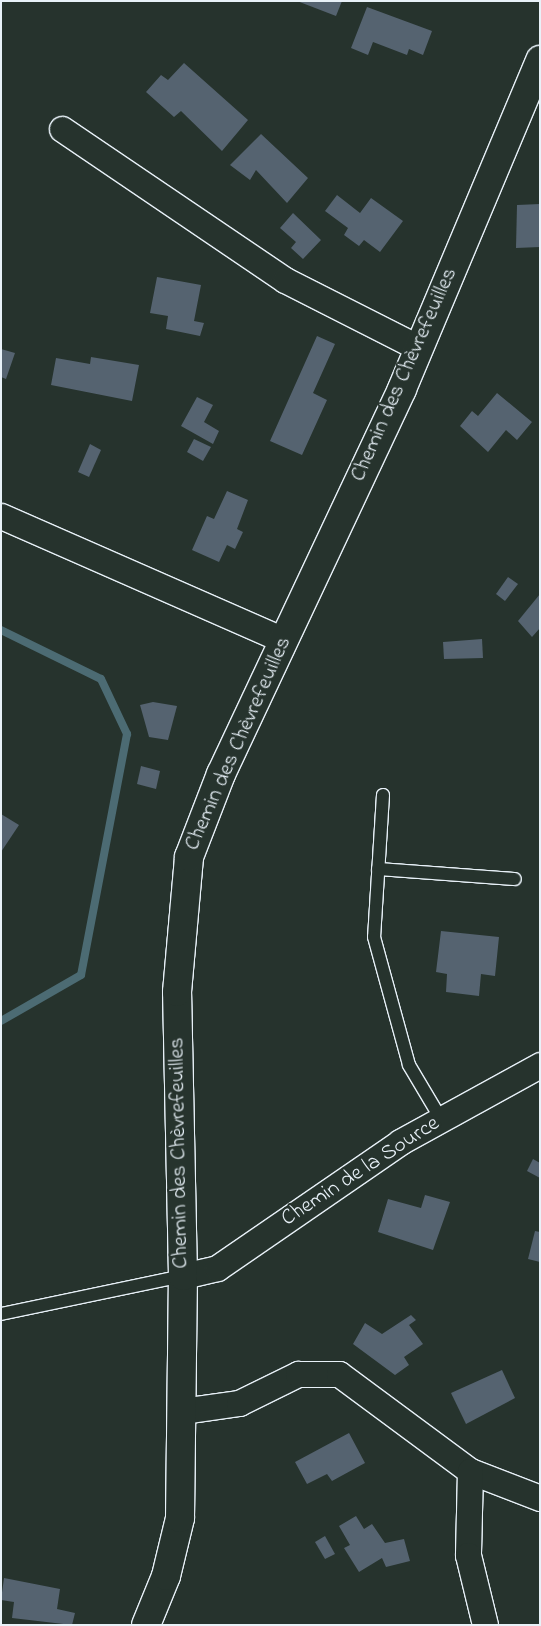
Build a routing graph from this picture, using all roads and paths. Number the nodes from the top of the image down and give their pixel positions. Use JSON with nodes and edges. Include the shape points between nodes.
{"nodes":[{"id":1,"x":540,"y":60,"type":"edge"},
{"id":2,"x":62,"y":129,"type":"dead end"},
{"id":3,"x":419,"y":348,"type":"junction"},
{"id":4,"x":1,"y":516,"type":"edge"},
{"id":5,"x":284,"y":640,"type":"junction"},
{"id":6,"x":383,"y":795,"type":"dead end"},
{"id":7,"x":378,"y":870,"type":"junction"},
{"id":8,"x":515,"y":879,"type":"dead end"},
{"id":9,"x":540,"y":1065,"type":"edge"},
{"id":10,"x":441,"y":1119,"type":"junction"},
{"id":11,"x":183,"y":1276,"type":"junction"},
{"id":12,"x":1,"y":1314,"type":"edge"},
{"id":13,"x":182,"y":1411,"type":"junction"},
{"id":14,"x":470,"y":1471,"type":"junction"},
{"id":15,"x":540,"y":1498,"type":"edge"},
{"id":16,"x":146,"y":1625,"type":"edge"},
{"id":17,"x":486,"y":1625,"type":"edge"}],
"edges":[{"from":1,"to":3,"type":"street","name":"Chemin des Chèvrefeuilles"},
{"from":2,"to":3,"type":"street","via":[[285,280]]},
{"from":3,"to":5,"type":"street","name":"Chemin des Chèvrefeuilles"},
{"from":4,"to":5,"type":"street"},
{"from":5,"to":11,"type":"street","name":"Chemin des Chèvrefeuilles","via":[[221,774],[189,857],[177,992]]},
{"from":6,"to":7,"type":"lane"},
{"from":7,"to":8,"type":"lane"},
{"from":7,"to":10,"type":"lane","via":[[374,937],[408,1065]]},
{"from":9,"to":10,"type":"street","name":"Chemin de la Source"},
{"from":10,"to":11,"type":"street","name":"Chemin de la Source","via":[[400,1142],[216,1268]]},
{"from":11,"to":12,"type":"lane"},
{"from":11,"to":13,"type":"street","name":"Chemin des Chèvrefeuilles"},
{"from":13,"to":14,"type":"street","via":[[239,1403],[298,1374],[339,1374]]},
{"from":13,"to":16,"type":"street","name":"Chemin des Chèvrefeuilles","via":[[180,1518],[166,1576]]},
{"from":14,"to":15,"type":"street"},
{"from":14,"to":17,"type":"street","via":[[468,1555]]}]}
